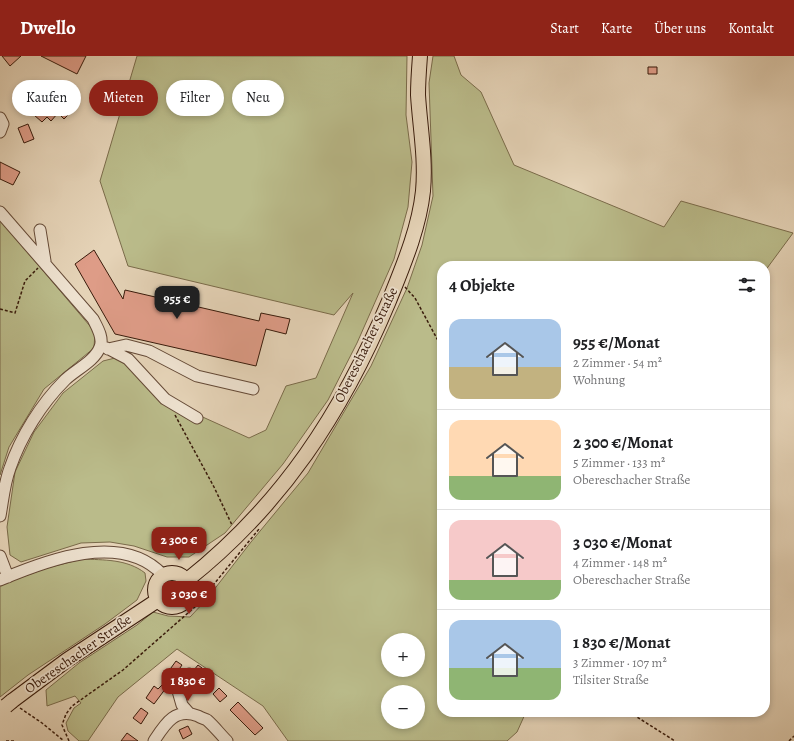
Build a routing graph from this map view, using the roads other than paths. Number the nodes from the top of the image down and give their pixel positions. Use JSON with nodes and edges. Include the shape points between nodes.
{"nodes":[{"id":1,"x":420,"y":56,"type":"edge"},
{"id":2,"x":0,"y":118,"type":"edge"},
{"id":3,"x":0,"y":132,"type":"edge"},
{"id":4,"x":0,"y":212,"type":"edge"},
{"id":5,"x":40,"y":230,"type":"dead end"},
{"id":6,"x":45,"y":262,"type":"junction"},
{"id":7,"x":104,"y":347,"type":"junction"},
{"id":8,"x":253,"y":389,"type":"dead end"},
{"id":9,"x":197,"y":418,"type":"dead end"},
{"id":10,"x":0,"y":516,"type":"edge"},
{"id":11,"x":0,"y":556,"type":"edge"},
{"id":12,"x":163,"y":575,"type":"junction"},
{"id":13,"x":4,"y":578,"type":"edge"},
{"id":14,"x":186,"y":581,"type":"junction"},
{"id":15,"x":158,"y":600,"type":"junction"},
{"id":16,"x":188,"y":674,"type":"dead end"},
{"id":17,"x":10,"y":706,"type":"edge"},
{"id":18,"x":189,"y":713,"type":"junction"},
{"id":19,"x":154,"y":741,"type":"edge"},
{"id":20,"x":227,"y":741,"type":"edge"}],
"edges":[{"from":1,"to":14,"type":"main road","name":"Obereschacher Straße","via":[[418,95],[424,172],[423,193],[397,282],[361,361],[329,420],[306,455],[285,484],[238,536]]},
{"from":2,"to":3,"type":"street","via":[[3,124]]},
{"from":4,"to":6,"type":"street"},
{"from":5,"to":6,"type":"street"},
{"from":6,"to":7,"type":"street","via":[[93,319]]},
{"from":7,"to":8,"type":"street","via":[[126,345],[149,351],[197,376]]},
{"from":7,"to":9,"type":"street","via":[[128,359],[166,399]]},
{"from":7,"to":10,"type":"street","via":[[60,385],[33,421],[10,469]]},
{"from":11,"to":13,"type":"street"},
{"from":12,"to":13,"type":"street","via":[[149,563],[135,557],[116,553],[79,553]]},
{"from":12,"to":14,"type":"main road","via":[[180,575]]},
{"from":12,"to":15,"type":"main road","via":[[159,578],[154,591]]},
{"from":14,"to":15,"type":"main road","via":[[189,589],[184,602],[169,607]]},
{"from":15,"to":17,"type":"main road","name":"Obereschacher Straße","via":[[67,660]]},
{"from":16,"to":18,"type":"street","via":[[178,691],[182,705]]},
{"from":18,"to":19,"type":"street","via":[[170,719]]},
{"from":18,"to":20,"type":"street","via":[[206,720]]}]}
